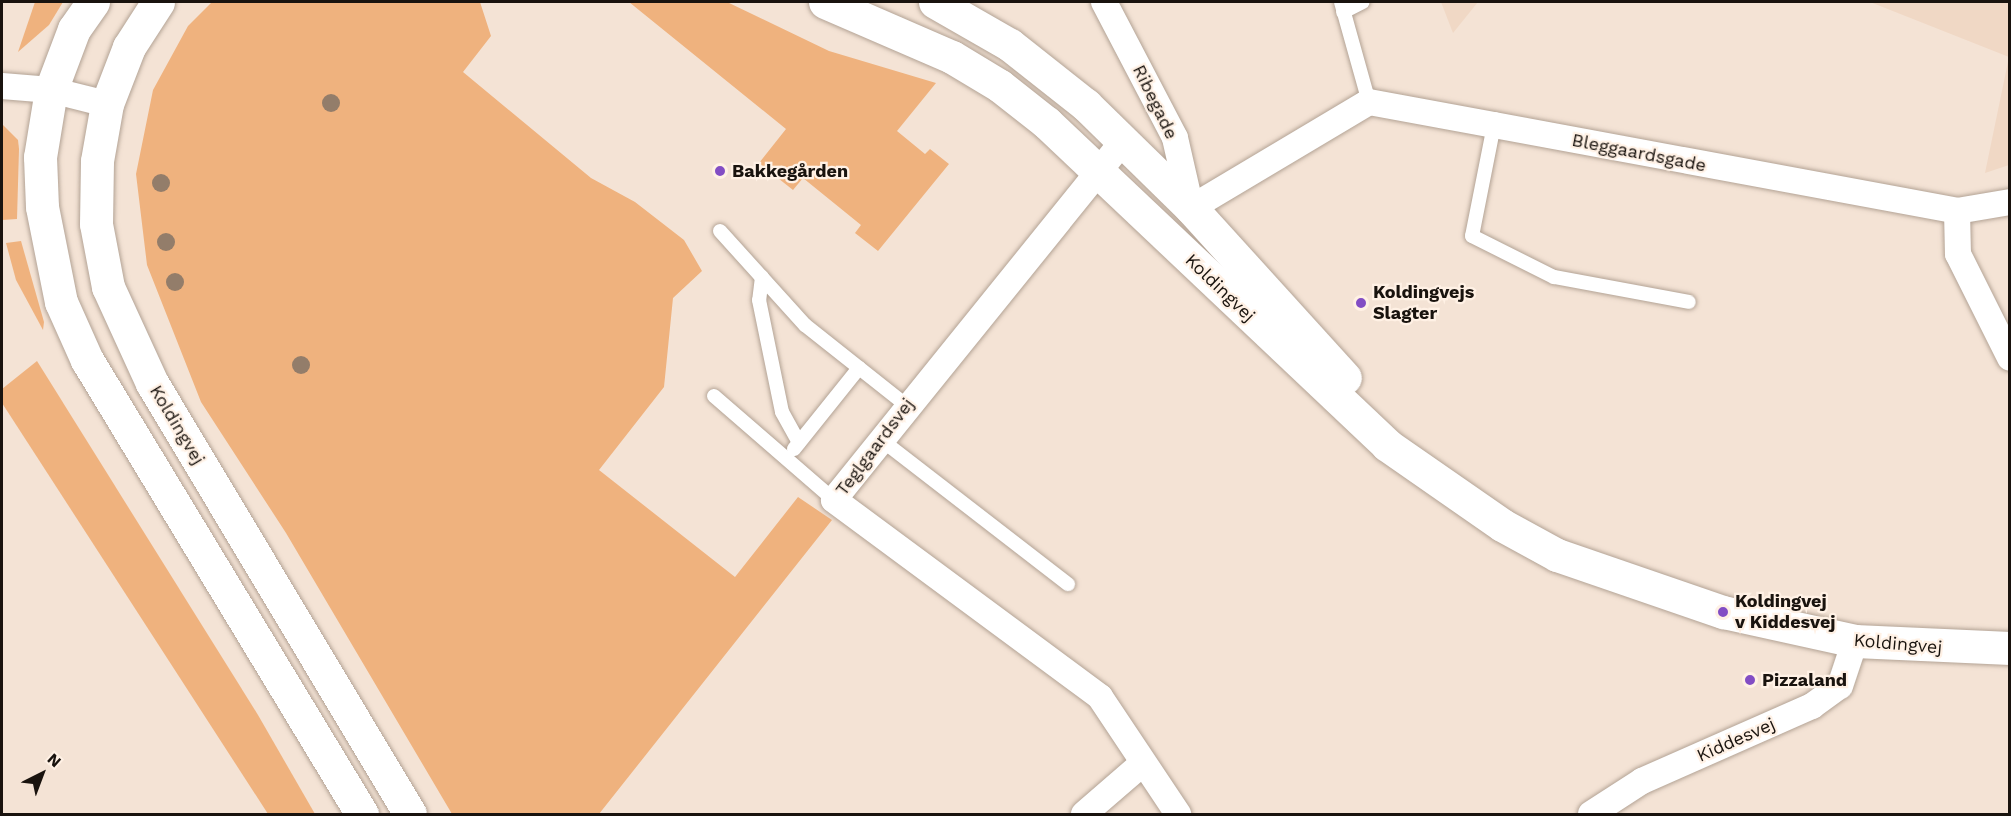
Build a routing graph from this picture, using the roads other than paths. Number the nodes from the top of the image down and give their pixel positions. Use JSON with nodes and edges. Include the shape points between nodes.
{"nodes":[{"id":1,"x":93,"y":2,"type":"edge"},
{"id":2,"x":158,"y":2,"type":"edge"},
{"id":3,"x":825,"y":2,"type":"edge"},
{"id":4,"x":935,"y":2,"type":"edge"},
{"id":5,"x":1363,"y":2,"type":"edge"},
{"id":6,"x":1106,"y":7,"type":"edge"},
{"id":7,"x":1342,"y":7,"type":"edge"},
{"id":8,"x":2,"y":86,"type":"edge"},
{"id":9,"x":51,"y":90,"type":"junction"},
{"id":10,"x":1369,"y":102,"type":"junction"},
{"id":11,"x":107,"y":104,"type":"junction"},
{"id":12,"x":1494,"y":125,"type":"junction"},
{"id":13,"x":1124,"y":140,"type":"junction"},
{"id":14,"x":1097,"y":170,"type":"junction"},
{"id":15,"x":2010,"y":202,"type":"edge"},
{"id":16,"x":1191,"y":208,"type":"junction"},
{"id":17,"x":1957,"y":211,"type":"junction"},
{"id":18,"x":720,"y":231,"type":"dead end"},
{"id":19,"x":762,"y":277,"type":"junction"},
{"id":20,"x":1689,"y":302,"type":"dead end"},
{"id":21,"x":2010,"y":358,"type":"edge"},
{"id":22,"x":859,"y":368,"type":"junction"},
{"id":23,"x":714,"y":396,"type":"dead end"},
{"id":24,"x":906,"y":405,"type":"junction"},
{"id":25,"x":879,"y":438,"type":"junction"},
{"id":26,"x":799,"y":443,"type":"junction"},
{"id":27,"x":789,"y":455,"type":"junction"},
{"id":28,"x":834,"y":500,"type":"junction"},
{"id":29,"x":1616,"y":573,"type":"junction"},
{"id":30,"x":1068,"y":584,"type":"dead end"},
{"id":31,"x":1855,"y":641,"type":"junction"},
{"id":32,"x":2010,"y":648,"type":"edge"},
{"id":33,"x":1142,"y":764,"type":"junction"},
{"id":34,"x":362,"y":814,"type":"edge"},
{"id":35,"x":410,"y":814,"type":"edge"},
{"id":36,"x":1084,"y":814,"type":"edge"},
{"id":37,"x":1178,"y":814,"type":"edge"},
{"id":38,"x":1591,"y":814,"type":"edge"}],
"edges":[{"from":1,"to":9,"type":"main road","via":[[74,29]]},
{"from":2,"to":11,"type":"main road","name":"Koldingvej","via":[[129,47]]},
{"from":3,"to":14,"type":"main road","name":"Koldingvej","via":[[952,57],[1000,86]]},
{"from":4,"to":13,"type":"main road","name":"Koldingvej","via":[[1010,45]]},
{"from":5,"to":7,"type":"lane"},
{"from":6,"to":16,"type":"street","name":"Ribegade","via":[[1175,138]]},
{"from":7,"to":10,"type":"lane"},
{"from":8,"to":9,"type":"street"},
{"from":9,"to":11,"type":"street"},
{"from":9,"to":34,"type":"main road","via":[[40,157],[42,207],[61,302],[87,360]]},
{"from":10,"to":12,"type":"street","name":"Bleggaardsgade"},
{"from":10,"to":16,"type":"street"},
{"from":11,"to":35,"type":"main road","name":"Koldingvej","via":[[97,161],[96,224],[108,287],[126,334]]},
{"from":12,"to":17,"type":"street","name":"Bleggaardsgade"},
{"from":12,"to":20,"type":"lane","via":[[1472,236],[1554,277]]},
{"from":13,"to":14,"type":"street","name":"Teglgaardsvej"},
{"from":13,"to":16,"type":"main road","name":"Koldingvej"},
{"from":14,"to":24,"type":"street","name":"Teglgaardsvej"},
{"from":14,"to":29,"type":"main road","name":"Koldingvej","via":[[1387,445],[1502,525],[1557,555]]},
{"from":15,"to":17,"type":"street"},
{"from":16,"to":29,"type":"main road","name":"Koldingvej","via":[[1339,372],[1389,418],[1454,469]]},
{"from":17,"to":21,"type":"street","via":[[1958,254]]},
{"from":18,"to":19,"type":"lane"},
{"from":19,"to":22,"type":"lane","via":[[805,325]]},
{"from":19,"to":26,"type":"lane","via":[[759,300],[782,412]]},
{"from":22,"to":24,"type":"lane"},
{"from":22,"to":26,"type":"lane"},
{"from":23,"to":27,"type":"lane"},
{"from":24,"to":25,"type":"street","name":"Teglgaardsvej"},
{"from":25,"to":28,"type":"street","name":"Teglgaardsvej"},
{"from":25,"to":30,"type":"lane"},
{"from":26,"to":27,"type":"lane"},
{"from":27,"to":28,"type":"lane"},
{"from":28,"to":33,"type":"street","name":"Teglgaardsvej","via":[[1100,697],[1122,724]]},
{"from":29,"to":31,"type":"main road","name":"Koldingvej","via":[[1723,612]]},
{"from":31,"to":32,"type":"main road","name":"Koldingvej"},
{"from":31,"to":38,"type":"street","name":"Kiddesvej","via":[[1840,686],[1812,706],[1642,782]]},
{"from":33,"to":36,"type":"street"},
{"from":33,"to":37,"type":"street","name":"Teglgaardsvej"}]}
